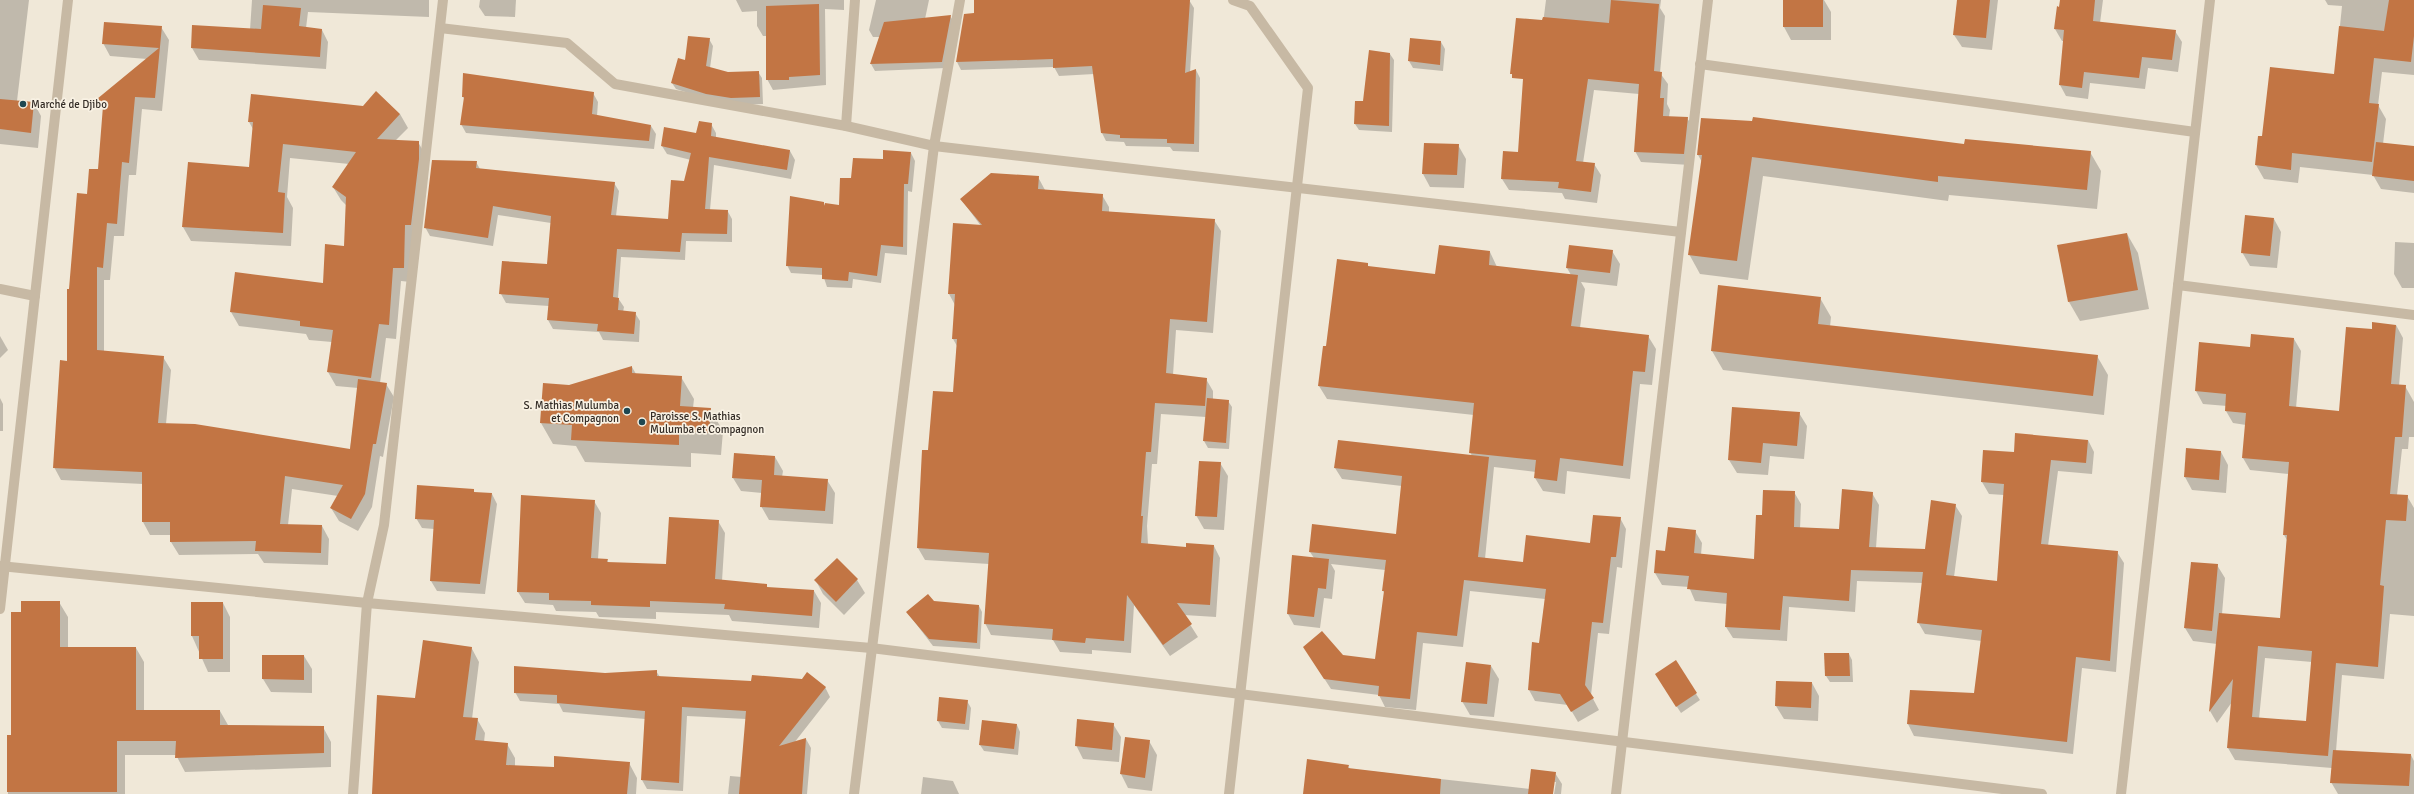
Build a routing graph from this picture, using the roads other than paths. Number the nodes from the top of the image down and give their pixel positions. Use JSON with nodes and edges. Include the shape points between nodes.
{"nodes":[{"id":1,"x":68,"y":0,"type":"edge"},
{"id":2,"x":443,"y":0,"type":"edge"},
{"id":3,"x":855,"y":0,"type":"edge"},
{"id":4,"x":960,"y":0,"type":"edge"},
{"id":5,"x":1233,"y":0,"type":"edge"},
{"id":6,"x":1708,"y":0,"type":"edge"},
{"id":7,"x":2210,"y":0,"type":"edge"},
{"id":8,"x":440,"y":28,"type":"junction"},
{"id":9,"x":1700,"y":64,"type":"junction"},
{"id":10,"x":846,"y":126,"type":"junction"},
{"id":11,"x":2195,"y":132,"type":"junction"},
{"id":12,"x":934,"y":146,"type":"junction"},
{"id":13,"x":1297,"y":189,"type":"junction"},
{"id":14,"x":1681,"y":232,"type":"junction"},
{"id":15,"x":2178,"y":285,"type":"junction"},
{"id":16,"x":0,"y":289,"type":"edge"},
{"id":17,"x":35,"y":296,"type":"junction"},
{"id":18,"x":2414,"y":315,"type":"edge"},
{"id":19,"x":2,"y":566,"type":"edge"},
{"id":20,"x":367,"y":603,"type":"junction"},
{"id":21,"x":0,"y":609,"type":"edge"},
{"id":22,"x":871,"y":648,"type":"junction"},
{"id":23,"x":1240,"y":694,"type":"junction"},
{"id":24,"x":1622,"y":742,"type":"junction"},
{"id":25,"x":353,"y":794,"type":"edge"},
{"id":26,"x":854,"y":794,"type":"edge"},
{"id":27,"x":1229,"y":794,"type":"edge"},
{"id":28,"x":1616,"y":794,"type":"edge"},
{"id":29,"x":2042,"y":794,"type":"edge"},
{"id":30,"x":2121,"y":794,"type":"edge"}],
"edges":[{"from":1,"to":17,"type":"street"},
{"from":2,"to":8,"type":"street"},
{"from":3,"to":10,"type":"street"},
{"from":4,"to":12,"type":"street"},
{"from":5,"to":13,"type":"street","via":[[1250,6],[1308,88]]},
{"from":6,"to":9,"type":"street"},
{"from":7,"to":11,"type":"street"},
{"from":8,"to":10,"type":"street","via":[[567,43],[615,84]]},
{"from":8,"to":20,"type":"street","via":[[384,525]]},
{"from":9,"to":11,"type":"street"},
{"from":9,"to":14,"type":"street"},
{"from":10,"to":12,"type":"street"},
{"from":11,"to":15,"type":"street"},
{"from":12,"to":13,"type":"street"},
{"from":12,"to":22,"type":"street"},
{"from":13,"to":14,"type":"street"},
{"from":13,"to":23,"type":"street"},
{"from":14,"to":24,"type":"street"},
{"from":15,"to":18,"type":"street"},
{"from":15,"to":30,"type":"street"},
{"from":16,"to":17,"type":"street"},
{"from":17,"to":19,"type":"street"},
{"from":19,"to":20,"type":"street"},
{"from":19,"to":21,"type":"street"},
{"from":20,"to":22,"type":"street"},
{"from":20,"to":25,"type":"street"},
{"from":22,"to":23,"type":"street"},
{"from":22,"to":26,"type":"street"},
{"from":23,"to":24,"type":"street"},
{"from":23,"to":27,"type":"street"},
{"from":24,"to":28,"type":"street"},
{"from":24,"to":29,"type":"street"}]}
